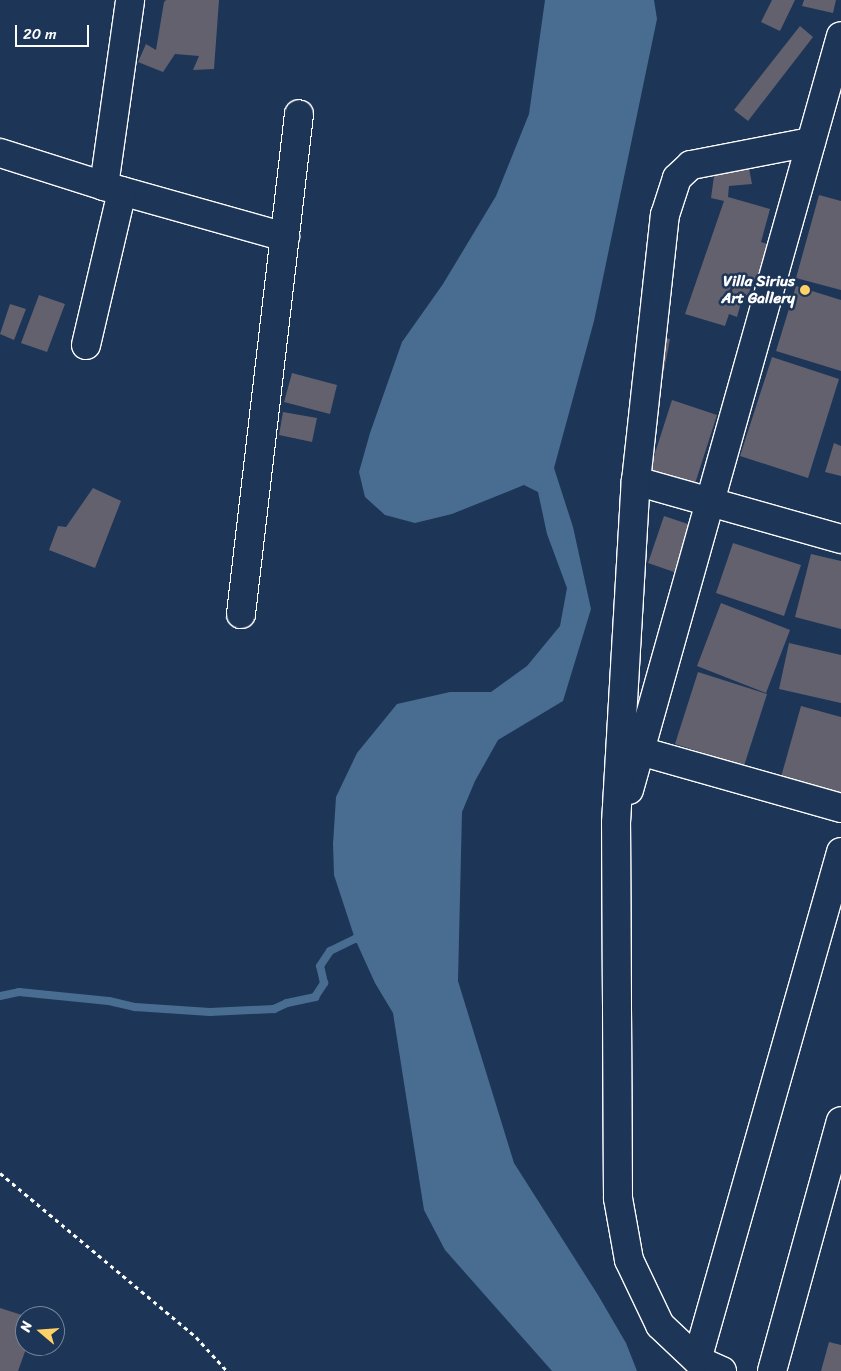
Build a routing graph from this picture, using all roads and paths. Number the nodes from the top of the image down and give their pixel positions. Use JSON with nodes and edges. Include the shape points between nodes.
{"nodes":[{"id":1,"x":130,"y":0,"type":"edge"},
{"id":2,"x":841,"y":36,"type":"edge"},
{"id":3,"x":299,"y":114,"type":"dead end"},
{"id":4,"x":811,"y":142,"type":"junction"},
{"id":5,"x":0,"y":154,"type":"edge"},
{"id":6,"x":113,"y":189,"type":"junction"},
{"id":7,"x":285,"y":236,"type":"junction"},
{"id":8,"x":86,"y":345,"type":"dead end"},
{"id":9,"x":636,"y":481,"type":"junction"},
{"id":10,"x":709,"y":502,"type":"junction"},
{"id":11,"x":841,"y":539,"type":"edge"},
{"id":12,"x":241,"y":614,"type":"dead end"},
{"id":13,"x":640,"y":751,"type":"junction"},
{"id":14,"x":841,"y":808,"type":"edge"},
{"id":15,"x":616,"y":840,"type":"junction"},
{"id":16,"x":841,"y":852,"type":"edge"},
{"id":17,"x":841,"y":1121,"type":"edge"},
{"id":18,"x":0,"y":1173,"type":"edge"},
{"id":19,"x":709,"y":1366,"type":"edge"},
{"id":20,"x":227,"y":1371,"type":"edge"},
{"id":21,"x":772,"y":1371,"type":"edge"}],
"edges":[{"from":1,"to":6,"type":"street"},
{"from":2,"to":4,"type":"street"},
{"from":3,"to":7,"type":"street"},
{"from":4,"to":9,"type":"street","via":[[691,164],[677,178],[665,215]]},
{"from":4,"to":10,"type":"street"},
{"from":5,"to":6,"type":"street"},
{"from":6,"to":7,"type":"street"},
{"from":6,"to":8,"type":"street"},
{"from":7,"to":12,"type":"street"},
{"from":9,"to":10,"type":"street"},
{"from":9,"to":15,"type":"street"},
{"from":10,"to":11,"type":"street"},
{"from":10,"to":13,"type":"street"},
{"from":13,"to":14,"type":"street"},
{"from":13,"to":15,"type":"street"},
{"from":15,"to":19,"type":"street","via":[[618,1198],[629,1260],[660,1325]]},
{"from":16,"to":19,"type":"street"},
{"from":17,"to":21,"type":"street"},
{"from":18,"to":20,"type":"path","via":[[196,1338]]}]}
